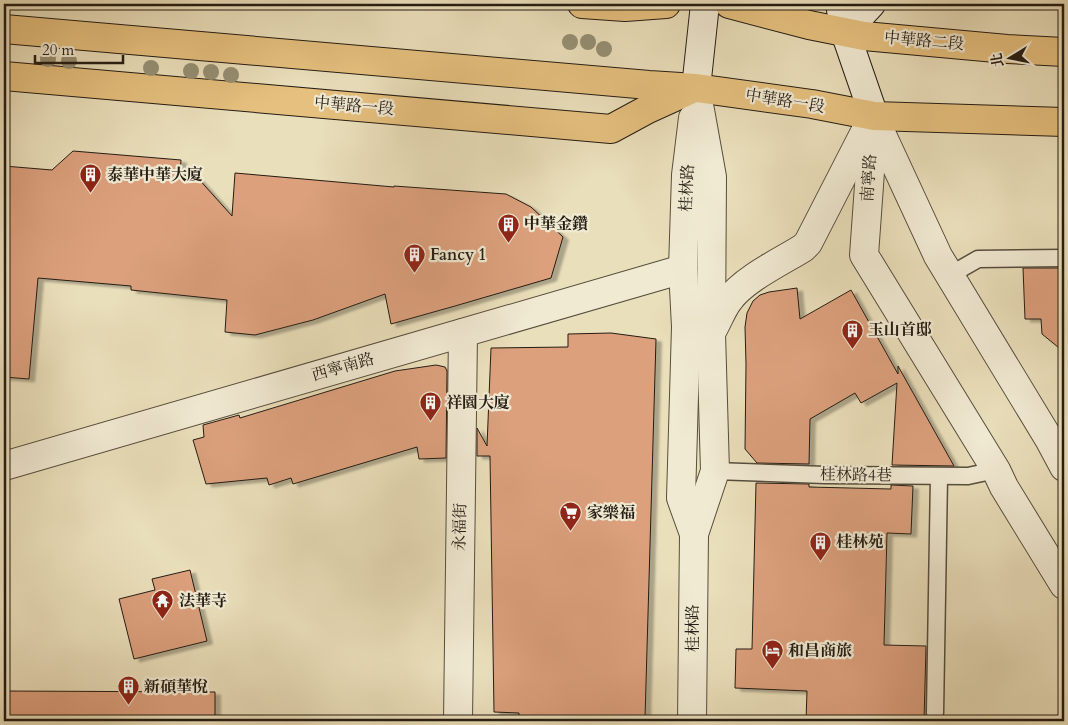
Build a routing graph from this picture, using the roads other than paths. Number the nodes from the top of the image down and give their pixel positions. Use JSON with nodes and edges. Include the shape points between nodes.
{"nodes":[{"id":1,"x":582,"y":4,"type":"edge"},
{"id":2,"x":666,"y":4,"type":"edge"},
{"id":3,"x":705,"y":4,"type":"edge"},
{"id":4,"x":728,"y":4,"type":"edge"},
{"id":5,"x":840,"y":4,"type":"edge"},
{"id":6,"x":871,"y":4,"type":"edge"},
{"id":7,"x":4,"y":29,"type":"edge"},
{"id":8,"x":844,"y":32,"type":"junction"},
{"id":9,"x":1064,"y":52,"type":"edge"},
{"id":10,"x":4,"y":76,"type":"edge"},
{"id":11,"x":696,"y":88,"type":"junction"},
{"id":12,"x":874,"y":116,"type":"junction"},
{"id":13,"x":1064,"y":122,"type":"edge"},
{"id":14,"x":1064,"y":258,"type":"edge"},
{"id":15,"x":683,"y":269,"type":"junction"},
{"id":16,"x":950,"y":275,"type":"junction"},
{"id":17,"x":462,"y":332,"type":"junction"},
{"id":18,"x":711,"y":333,"type":"junction"},
{"id":19,"x":4,"y":466,"type":"edge"},
{"id":20,"x":1064,"y":467,"type":"edge"},
{"id":21,"x":996,"y":470,"type":"junction"},
{"id":22,"x":714,"y":471,"type":"junction"},
{"id":23,"x":939,"y":476,"type":"junction"},
{"id":24,"x":694,"y":534,"type":"junction"},
{"id":25,"x":1064,"y":584,"type":"edge"},
{"id":26,"x":935,"y":713,"type":"dead end"},
{"id":27,"x":458,"y":721,"type":"edge"},
{"id":28,"x":692,"y":721,"type":"edge"}],
"edges":[{"from":1,"to":2,"type":"main road","via":[[625,7]]},
{"from":3,"to":11,"type":"street"},
{"from":4,"to":8,"type":"main road"},
{"from":5,"to":8,"type":"street"},
{"from":6,"to":8,"type":"street"},
{"from":7,"to":11,"type":"main road","name":"中華路一段"},
{"from":8,"to":9,"type":"main road","name":"中華路二段"},
{"from":8,"to":12,"type":"street"},
{"from":10,"to":11,"type":"main road","name":"中華路一段","via":[[612,129]]},
{"from":11,"to":12,"type":"main road","name":"中華路一段"},
{"from":11,"to":15,"type":"street","name":"桂林路","via":[[686,175]]},
{"from":11,"to":18,"type":"street","name":"桂林路","via":[[712,177]]},
{"from":12,"to":13,"type":"main road"},
{"from":12,"to":16,"type":"street","name":"南寧路","via":[[938,256]]},
{"from":12,"to":18,"type":"street","name":"桂林路","via":[[808,242],[729,299]]},
{"from":12,"to":21,"type":"street","name":"南寧路","via":[[864,255]]},
{"from":14,"to":16,"type":"lane","via":[[978,259]]},
{"from":15,"to":17,"type":"street","name":"西寧南路"},
{"from":15,"to":24,"type":"street","name":"桂林路","via":[[686,327],[681,498]]},
{"from":16,"to":20,"type":"street","name":"南寧路"},
{"from":17,"to":19,"type":"street","name":"西寧南路"},
{"from":17,"to":27,"type":"street","name":"永福街"},
{"from":18,"to":22,"type":"street","name":"桂林路"},
{"from":21,"to":23,"type":"lane","name":"桂林路4巷","via":[[968,476]]},
{"from":21,"to":25,"type":"street","name":"南寧路"},
{"from":22,"to":23,"type":"lane","name":"桂林路4巷"},
{"from":22,"to":24,"type":"street","name":"桂林路"},
{"from":23,"to":26,"type":"lane"},
{"from":24,"to":28,"type":"street","name":"桂林路"}]}
